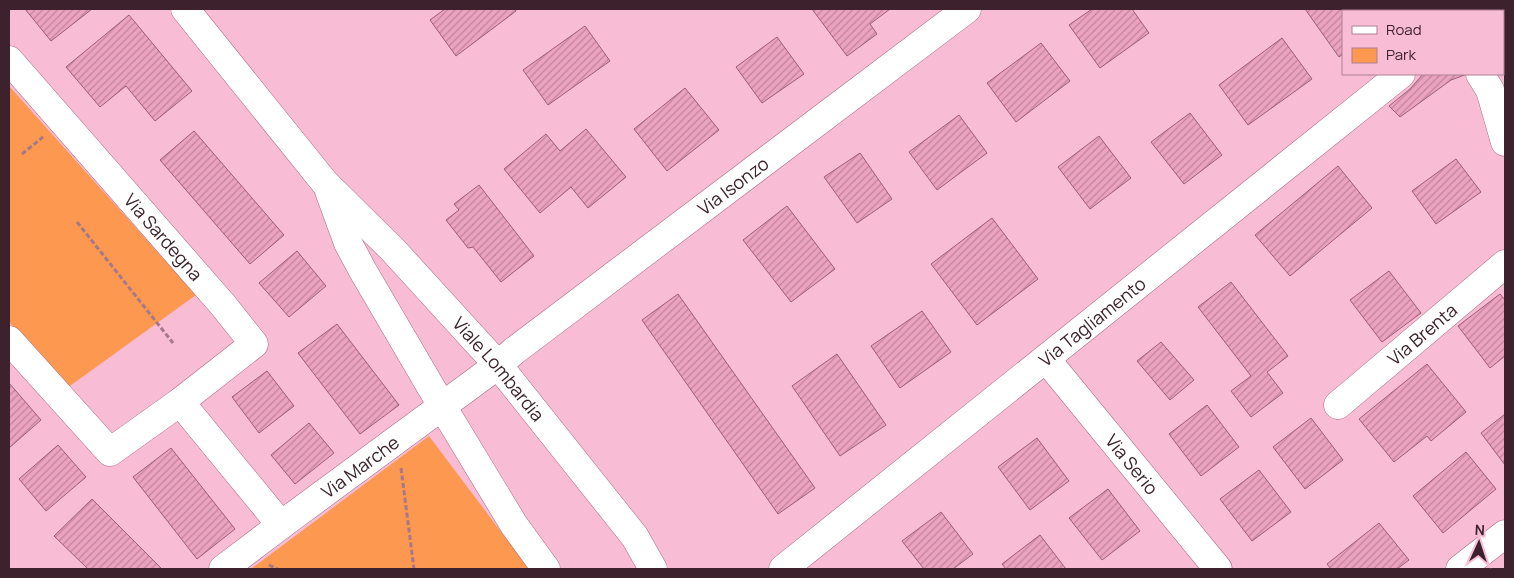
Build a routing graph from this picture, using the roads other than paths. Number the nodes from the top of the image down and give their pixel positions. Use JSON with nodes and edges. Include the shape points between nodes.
{"nodes":[{"id":1,"x":185,"y":9,"type":"edge"},
{"id":2,"x":967,"y":9,"type":"edge"},
{"id":3,"x":9,"y":60,"type":"edge"},
{"id":4,"x":1400,"y":75,"type":"edge"},
{"id":5,"x":1481,"y":75,"type":"edge"},
{"id":6,"x":1505,"y":142,"type":"edge"},
{"id":7,"x":326,"y":183,"type":"junction"},
{"id":8,"x":1505,"y":264,"type":"edge"},
{"id":9,"x":9,"y":340,"type":"edge"},
{"id":10,"x":1046,"y":359,"type":"junction"},
{"id":11,"x":498,"y":364,"type":"junction"},
{"id":12,"x":180,"y":402,"type":"junction"},
{"id":13,"x":1338,"y":405,"type":"dead end"},
{"id":14,"x":442,"y":406,"type":"junction"},
{"id":15,"x":281,"y":525,"type":"junction"},
{"id":16,"x":1505,"y":534,"type":"edge"},
{"id":17,"x":223,"y":569,"type":"edge"},
{"id":18,"x":546,"y":569,"type":"edge"},
{"id":19,"x":654,"y":569,"type":"edge"},
{"id":20,"x":782,"y":569,"type":"edge"},
{"id":21,"x":1218,"y":569,"type":"edge"},
{"id":22,"x":1460,"y":569,"type":"edge"}],
"edges":[{"from":1,"to":7,"type":"street","name":"Viale Lombardia"},
{"from":2,"to":11,"type":"street","name":"Via Isonzo"},
{"from":3,"to":12,"type":"street","name":"Via Sardegna","via":[[254,344]]},
{"from":4,"to":10,"type":"street","name":"Via Tagliamento"},
{"from":5,"to":6,"type":"street","via":[[1490,90]]},
{"from":7,"to":11,"type":"street","name":"Viale Lombardia"},
{"from":7,"to":14,"type":"street","name":"Viale Lombardia","via":[[348,243]]},
{"from":8,"to":13,"type":"street","name":"Via Brenta"},
{"from":9,"to":12,"type":"street","name":"Via Sardegna","via":[[110,452]]},
{"from":10,"to":20,"type":"street","name":"Via Tagliamento"},
{"from":10,"to":21,"type":"street","name":"Via Serio"},
{"from":11,"to":14,"type":"street","name":"Via Marche"},
{"from":11,"to":19,"type":"street","name":"Viale Lombardia","via":[[636,537]]},
{"from":12,"to":15,"type":"street"},
{"from":14,"to":15,"type":"street","name":"Via Marche"},
{"from":14,"to":18,"type":"street","name":"Viale Lombardia","via":[[514,525]]},
{"from":15,"to":17,"type":"street","name":"Via Marche"},
{"from":16,"to":22,"type":"street"}]}
